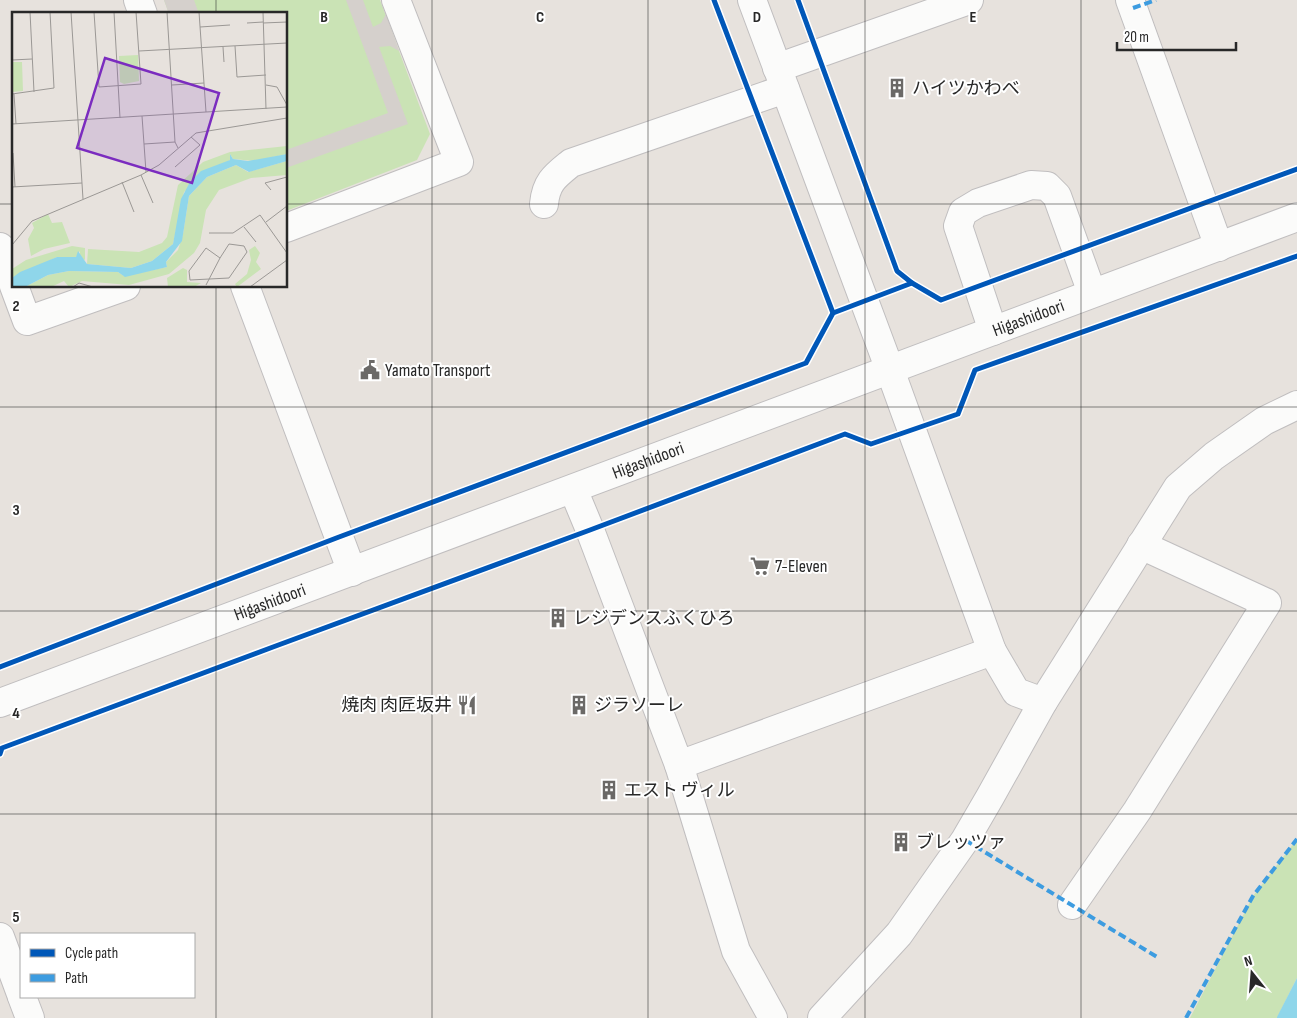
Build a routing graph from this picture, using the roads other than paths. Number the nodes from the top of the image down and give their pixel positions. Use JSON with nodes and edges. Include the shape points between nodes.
{"nodes":[{"id":1,"x":138,"y":0,"type":"edge"},
{"id":2,"x":396,"y":0,"type":"edge"},
{"id":3,"x":752,"y":0,"type":"edge"},
{"id":4,"x":969,"y":0,"type":"edge"},
{"id":5,"x":1130,"y":0,"type":"edge"},
{"id":6,"x":142,"y":12,"type":"edge"},
{"id":7,"x":781,"y":79,"type":"junction"},
{"id":8,"x":544,"y":204,"type":"dead end"},
{"id":9,"x":1297,"y":217,"type":"edge"},
{"id":10,"x":288,"y":227,"type":"edge"},
{"id":11,"x":0,"y":247,"type":"edge"},
{"id":12,"x":1219,"y":247,"type":"junction"},
{"id":13,"x":12,"y":280,"type":"edge"},
{"id":14,"x":15,"y":288,"type":"edge"},
{"id":15,"x":120,"y":288,"type":"edge"},
{"id":16,"x":247,"y":288,"type":"edge"},
{"id":17,"x":1092,"y":293,"type":"junction"},
{"id":18,"x":993,"y":331,"type":"junction"},
{"id":19,"x":890,"y":370,"type":"junction"},
{"id":20,"x":1297,"y":405,"type":"edge"},
{"id":21,"x":573,"y":489,"type":"junction"},
{"id":22,"x":1141,"y":545,"type":"junction"},
{"id":23,"x":352,"y":572,"type":"junction"},
{"id":24,"x":992,"y":651,"type":"junction"},
{"id":25,"x":1043,"y":702,"type":"junction"},
{"id":26,"x":0,"y":703,"type":"edge"},
{"id":27,"x":679,"y":765,"type":"junction"},
{"id":28,"x":1072,"y":905,"type":"dead end"},
{"id":29,"x":0,"y":937,"type":"edge"},
{"id":30,"x":20,"y":990,"type":"edge"},
{"id":31,"x":23,"y":998,"type":"edge"},
{"id":32,"x":30,"y":1018,"type":"edge"},
{"id":33,"x":773,"y":1018,"type":"edge"},
{"id":34,"x":822,"y":1018,"type":"edge"}],
"edges":[{"from":1,"to":6,"type":"street"},
{"from":2,"to":10,"type":"street","via":[[459,162]]},
{"from":3,"to":7,"type":"street"},
{"from":4,"to":7,"type":"street"},
{"from":5,"to":12,"type":"street"},
{"from":7,"to":8,"type":"street","via":[[571,163],[553,178],[545,192]]},
{"from":7,"to":19,"type":"street"},
{"from":9,"to":12,"type":"street","name":"Higashidoori"},
{"from":11,"to":13,"type":"street"},
{"from":12,"to":17,"type":"street","name":"Higashidoori"},
{"from":14,"to":15,"type":"street","via":[[27,321]]},
{"from":16,"to":23,"type":"street"},
{"from":17,"to":18,"type":"street","name":"Higashidoori"},
{"from":17,"to":18,"type":"street","via":[[1057,196],[1047,186],[1031,185],[978,203],[963,212],[958,226]]},
{"from":18,"to":19,"type":"street","name":"Higashidoori"},
{"from":19,"to":21,"type":"street","name":"Higashidoori"},
{"from":19,"to":24,"type":"street"},
{"from":20,"to":22,"type":"street","via":[[1264,421],[1214,456],[1178,487]]},
{"from":21,"to":23,"type":"street","name":"Higashidoori"},
{"from":21,"to":27,"type":"street"},
{"from":22,"to":25,"type":"street"},
{"from":22,"to":28,"type":"street","via":[[1267,603],[1137,811]]},
{"from":23,"to":26,"type":"street","name":"Higashidoori"},
{"from":24,"to":25,"type":"street","via":[[1016,692]]},
{"from":24,"to":27,"type":"street"},
{"from":25,"to":34,"type":"street","via":[[965,840],[900,934]]},
{"from":27,"to":33,"type":"street","via":[[736,951]]},
{"from":29,"to":30,"type":"street"},
{"from":31,"to":32,"type":"street"}]}
